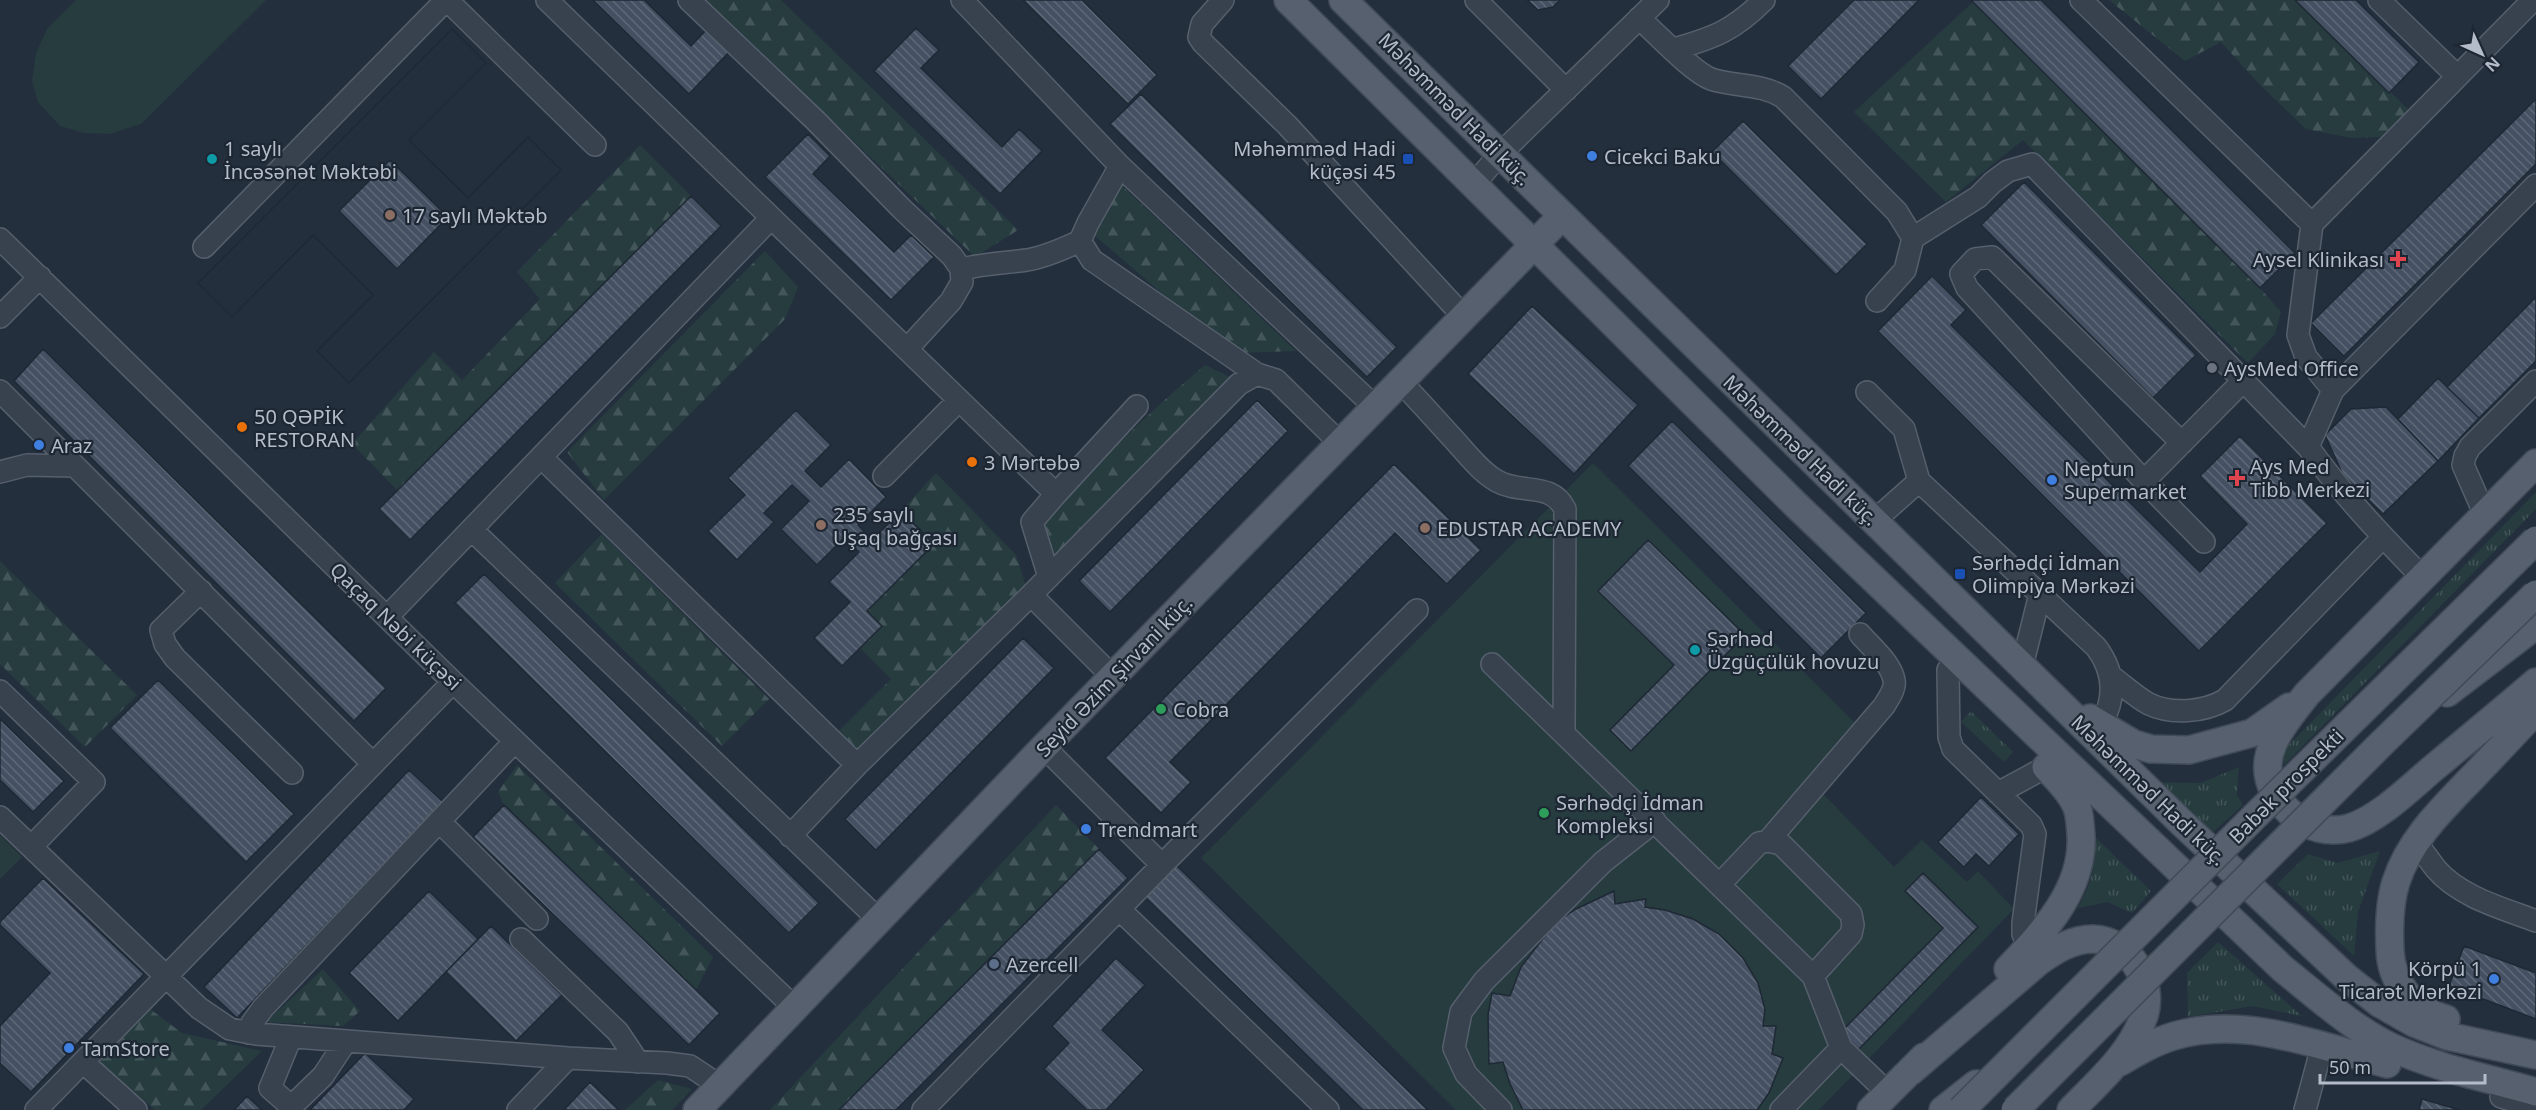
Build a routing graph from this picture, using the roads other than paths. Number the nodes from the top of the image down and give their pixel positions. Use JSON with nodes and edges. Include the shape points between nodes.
{"nodes":[{"id":1,"x":447,"y":0,"type":"edge"},
{"id":2,"x":547,"y":0,"type":"edge"},
{"id":3,"x":689,"y":0,"type":"edge"},
{"id":4,"x":962,"y":0,"type":"edge"},
{"id":5,"x":1223,"y":0,"type":"edge"},
{"id":6,"x":1288,"y":0,"type":"edge"},
{"id":7,"x":1343,"y":0,"type":"edge"},
{"id":8,"x":1476,"y":0,"type":"edge"},
{"id":9,"x":1658,"y":0,"type":"edge"},
{"id":10,"x":1764,"y":0,"type":"edge"},
{"id":11,"x":2081,"y":0,"type":"edge"},
{"id":12,"x":2379,"y":0,"type":"edge"},
{"id":13,"x":2526,"y":2,"type":"edge"},
{"id":14,"x":1640,"y":18,"type":"junction"},
{"id":15,"x":1674,"y":50,"type":"junction"},
{"id":16,"x":2457,"y":76,"type":"junction"},
{"id":17,"x":1566,"y":90,"type":"junction"},
{"id":18,"x":596,"y":145,"type":"dead end"},
{"id":19,"x":1500,"y":154,"type":"junction"},
{"id":20,"x":1120,"y":166,"type":"junction"},
{"id":21,"x":1474,"y":184,"type":"junction"},
{"id":22,"x":2536,"y":185,"type":"edge"},
{"id":23,"x":1562,"y":216,"type":"junction"},
{"id":24,"x":771,"y":218,"type":"junction"},
{"id":25,"x":2312,"y":224,"type":"junction"},
{"id":26,"x":1913,"y":238,"type":"junction"},
{"id":27,"x":0,"y":239,"type":"edge"},
{"id":28,"x":1080,"y":241,"type":"junction"},
{"id":29,"x":1534,"y":244,"type":"junction"},
{"id":30,"x":204,"y":247,"type":"dead end"},
{"id":31,"x":961,"y":269,"type":"junction"},
{"id":32,"x":40,"y":277,"type":"junction"},
{"id":33,"x":1877,"y":301,"type":"dead end"},
{"id":34,"x":0,"y":317,"type":"edge"},
{"id":35,"x":1464,"y":317,"type":"junction"},
{"id":36,"x":907,"y":349,"type":"junction"},
{"id":37,"x":1257,"y":374,"type":"junction"},
{"id":38,"x":2243,"y":381,"type":"junction"},
{"id":39,"x":2536,"y":381,"type":"edge"},
{"id":40,"x":1401,"y":382,"type":"junction"},
{"id":41,"x":2333,"y":390,"type":"junction"},
{"id":42,"x":0,"y":391,"type":"edge"},
{"id":43,"x":1867,"y":392,"type":"dead end"},
{"id":44,"x":959,"y":400,"type":"junction"},
{"id":45,"x":1137,"y":406,"type":"dead end"},
{"id":46,"x":1377,"y":408,"type":"junction"},
{"id":47,"x":2182,"y":442,"type":"junction"},
{"id":48,"x":1341,"y":444,"type":"junction"},
{"id":49,"x":2308,"y":447,"type":"junction"},
{"id":50,"x":542,"y":458,"type":"junction"},
{"id":51,"x":2536,"y":463,"type":"edge"},
{"id":52,"x":74,"y":465,"type":"junction"},
{"id":53,"x":0,"y":472,"type":"edge"},
{"id":54,"x":884,"y":476,"type":"dead end"},
{"id":55,"x":1919,"y":481,"type":"junction"},
{"id":56,"x":2144,"y":481,"type":"junction"},
{"id":57,"x":1056,"y":494,"type":"junction"},
{"id":58,"x":1796,"y":505,"type":"junction"},
{"id":59,"x":2485,"y":515,"type":"junction"},
{"id":60,"x":1874,"y":521,"type":"junction"},
{"id":61,"x":472,"y":530,"type":"junction"},
{"id":62,"x":2383,"y":537,"type":"junction"},
{"id":63,"x":2536,"y":538,"type":"edge"},
{"id":64,"x":2204,"y":542,"type":"dead end"},
{"id":65,"x":1049,"y":577,"type":"junction"},
{"id":66,"x":2422,"y":578,"type":"junction"},
{"id":67,"x":201,"y":591,"type":"junction"},
{"id":68,"x":2040,"y":594,"type":"junction"},
{"id":69,"x":2536,"y":594,"type":"edge"},
{"id":70,"x":1031,"y":595,"type":"junction"},
{"id":71,"x":1417,"y":610,"type":"dead end"},
{"id":72,"x":387,"y":617,"type":"junction"},
{"id":73,"x":2536,"y":625,"type":"edge"},
{"id":74,"x":1860,"y":634,"type":"dead end"},
{"id":75,"x":1492,"y":664,"type":"dead end"},
{"id":76,"x":1948,"y":670,"type":"junction"},
{"id":77,"x":2027,"y":671,"type":"junction"},
{"id":78,"x":2111,"y":676,"type":"junction"},
{"id":79,"x":1113,"y":677,"type":"junction"},
{"id":80,"x":453,"y":682,"type":"junction"},
{"id":81,"x":2536,"y":682,"type":"edge"},
{"id":82,"x":0,"y":692,"type":"edge"},
{"id":83,"x":2307,"y":694,"type":"junction"},
{"id":84,"x":2536,"y":711,"type":"edge"},
{"id":85,"x":2101,"y":725,"type":"junction"},
{"id":86,"x":1564,"y":734,"type":"junction"},
{"id":87,"x":515,"y":741,"type":"junction"},
{"id":88,"x":2382,"y":743,"type":"junction"},
{"id":89,"x":1044,"y":747,"type":"junction"},
{"id":90,"x":373,"y":764,"type":"junction"},
{"id":91,"x":857,"y":765,"type":"junction"},
{"id":92,"x":2046,"y":767,"type":"junction"},
{"id":93,"x":292,"y":773,"type":"dead end"},
{"id":94,"x":1998,"y":794,"type":"junction"},
{"id":95,"x":0,"y":816,"type":"edge"},
{"id":96,"x":439,"y":821,"type":"junction"},
{"id":97,"x":1655,"y":821,"type":"junction"},
{"id":98,"x":790,"y":836,"type":"junction"},
{"id":99,"x":1768,"y":841,"type":"junction"},
{"id":100,"x":2416,"y":842,"type":"junction"},
{"id":101,"x":31,"y":847,"type":"junction"},
{"id":102,"x":1162,"y":865,"type":"junction"},
{"id":103,"x":1720,"y":884,"type":"junction"},
{"id":104,"x":1119,"y":909,"type":"junction"},
{"id":105,"x":537,"y":919,"type":"dead end"},
{"id":106,"x":880,"y":921,"type":"junction"},
{"id":107,"x":2536,"y":921,"type":"edge"},
{"id":108,"x":521,"y":939,"type":"dead end"},
{"id":109,"x":2029,"y":947,"type":"junction"},
{"id":110,"x":1813,"y":976,"type":"junction"},
{"id":111,"x":165,"y":977,"type":"junction"},
{"id":112,"x":796,"y":1009,"type":"junction"},
{"id":113,"x":249,"y":1033,"type":"junction"},
{"id":114,"x":291,"y":1037,"type":"junction"},
{"id":115,"x":2034,"y":1038,"type":"junction"},
{"id":116,"x":346,"y":1041,"type":"junction"},
{"id":117,"x":2322,"y":1047,"type":"junction"},
{"id":118,"x":2536,"y":1047,"type":"edge"},
{"id":119,"x":1841,"y":1048,"type":"junction"},
{"id":120,"x":2536,"y":1055,"type":"edge"},
{"id":121,"x":567,"y":1058,"type":"junction"},
{"id":122,"x":83,"y":1062,"type":"junction"},
{"id":123,"x":638,"y":1062,"type":"junction"},
{"id":124,"x":2116,"y":1064,"type":"junction"},
{"id":125,"x":2387,"y":1064,"type":"junction"},
{"id":126,"x":1911,"y":1071,"type":"junction"},
{"id":127,"x":720,"y":1086,"type":"junction"},
{"id":128,"x":2536,"y":1092,"type":"edge"},
{"id":129,"x":2501,"y":1096,"type":"junction"},
{"id":130,"x":1880,"y":1101,"type":"edge"},
{"id":131,"x":2536,"y":1102,"type":"edge"},
{"id":132,"x":2536,"y":1107,"type":"edge"},
{"id":133,"x":36,"y":1110,"type":"edge"},
{"id":134,"x":136,"y":1110,"type":"edge"},
{"id":135,"x":518,"y":1110,"type":"edge"},
{"id":136,"x":697,"y":1110,"type":"edge"},
{"id":137,"x":923,"y":1110,"type":"edge"},
{"id":138,"x":1329,"y":1110,"type":"edge"},
{"id":139,"x":1501,"y":1110,"type":"edge"},
{"id":140,"x":1781,"y":1110,"type":"edge"},
{"id":141,"x":1943,"y":1110,"type":"edge"},
{"id":142,"x":1961,"y":1110,"type":"edge"},
{"id":143,"x":2016,"y":1110,"type":"edge"},
{"id":144,"x":2071,"y":1110,"type":"edge"},
{"id":145,"x":2305,"y":1110,"type":"edge"}],
"edges":[{"from":1,"to":18,"type":"street"},
{"from":1,"to":30,"type":"street"},
{"from":2,"to":24,"type":"street"},
{"from":3,"to":31,"type":"street","via":[[816,121]]},
{"from":4,"to":20,"type":"street"},
{"from":5,"to":35,"type":"street","via":[[1202,24],[1199,37],[1203,43],[1287,124]]},
{"from":6,"to":21,"type":"main road","name":"Məhəmməd Hadi küç."},
{"from":7,"to":19,"type":"main road","name":"Məhəmməd Hadi küç."},
{"from":8,"to":17,"type":"street"},
{"from":9,"to":14,"type":"street"},
{"from":10,"to":15,"type":"street","via":[[1744,20],[1711,39]]},
{"from":11,"to":25,"type":"street"},
{"from":12,"to":16,"type":"street"},
{"from":13,"to":16,"type":"street"},
{"from":14,"to":15,"type":"street"},
{"from":14,"to":17,"type":"street"},
{"from":15,"to":26,"type":"street","via":[[1710,79],[1769,89],[1783,97],[1897,212]]},
{"from":16,"to":25,"type":"street"},
{"from":17,"to":19,"type":"street"},
{"from":19,"to":21,"type":"street"},
{"from":19,"to":23,"type":"main road","name":"Məhəmməd Hadi küç."},
{"from":20,"to":28,"type":"street"},
{"from":20,"to":46,"type":"street"},
{"from":21,"to":29,"type":"main road","name":"Məhəmməd Hadi küç."},
{"from":22,"to":41,"type":"street"},
{"from":23,"to":29,"type":"main road","name":"Seyid Əzim Şirvani küç."},
{"from":23,"to":60,"type":"main road","name":"Məhəmməd Hadi küç."},
{"from":24,"to":36,"type":"street"},
{"from":24,"to":50,"type":"street"},
{"from":25,"to":41,"type":"street","via":[[2298,335],[2306,357]]},
{"from":26,"to":33,"type":"street","via":[[1905,270]]},
{"from":26,"to":38,"type":"street","via":[[1978,197],[2008,171],[2032,164]]},
{"from":27,"to":32,"type":"street","name":"Qaçaq Nəbi küçəsi"},
{"from":28,"to":31,"type":"street","via":[[1027,260]]},
{"from":28,"to":37,"type":"street","via":[[1092,260]]},
{"from":29,"to":35,"type":"main road","name":"Seyid Əzim Şirvani küç."},
{"from":29,"to":58,"type":"main road","name":"Məhəmməd Hadi küç."},
{"from":31,"to":36,"type":"street","via":[[962,282],[951,301]]},
{"from":32,"to":34,"type":"street"},
{"from":32,"to":72,"type":"street","name":"Qaçaq Nəbi küçəsi"},
{"from":35,"to":40,"type":"main road","name":"Seyid Əzim Şirvani küç."},
{"from":36,"to":44,"type":"street"},
{"from":37,"to":48,"type":"street","via":[[1276,380]]},
{"from":37,"to":65,"type":"street","via":[[1239,384]]},
{"from":38,"to":47,"type":"street"},
{"from":38,"to":49,"type":"street"},
{"from":39,"to":59,"type":"street","via":[[2465,456],[2463,465]]},
{"from":40,"to":46,"type":"main road","name":"Seyid Əzim Şirvani küç."},
{"from":40,"to":86,"type":"street","via":[[1477,465],[1497,481],[1528,491],[1550,492],[1560,498],[1565,509]]},
{"from":41,"to":49,"type":"street"},
{"from":42,"to":52,"type":"street"},
{"from":43,"to":55,"type":"street","via":[[1904,429]]},
{"from":44,"to":54,"type":"street"},
{"from":44,"to":57,"type":"street"},
{"from":45,"to":57,"type":"street"},
{"from":46,"to":48,"type":"main road","name":"Seyid Əzim Şirvani küç."},
{"from":47,"to":56,"type":"street"},
{"from":47,"to":56,"type":"street","via":[[1992,257],[1976,259],[1961,274],[1967,288]]},
{"from":48,"to":79,"type":"main road","name":"Seyid Əzim Şirvani küç."},
{"from":49,"to":62,"type":"street"},
{"from":50,"to":61,"type":"street"},
{"from":50,"to":91,"type":"street"},
{"from":51,"to":59,"type":"main road"},
{"from":52,"to":53,"type":"street","via":[[27,465]]},
{"from":52,"to":67,"type":"street"},
{"from":55,"to":60,"type":"street"},
{"from":55,"to":68,"type":"street"},
{"from":56,"to":64,"type":"street"},
{"from":57,"to":65,"type":"street","via":[[1032,522]]},
{"from":58,"to":76,"type":"main road","via":[[1846,570]]},
{"from":58,"to":128,"type":"main road","name":"Məhəmməd Hadi küç.","via":[[2283,969],[2391,1046]]},
{"from":59,"to":66,"type":"main road"},
{"from":60,"to":77,"type":"main road","name":"Məhəmməd Hadi küç."},
{"from":61,"to":72,"type":"street"},
{"from":61,"to":98,"type":"street"},
{"from":62,"to":66,"type":"street"},
{"from":62,"to":78,"type":"street","via":[[2225,700],[2214,706],[2187,712],[2149,704]]},
{"from":63,"to":115,"type":"main road","name":"Babək prospekti","bridge":true},
{"from":65,"to":70,"type":"street"},
{"from":66,"to":83,"type":"main road"},
{"from":67,"to":90,"type":"street"},
{"from":67,"to":93,"type":"street","via":[[160,630],[165,644]]},
{"from":68,"to":77,"type":"street"},
{"from":68,"to":78,"type":"street","via":[[2096,647]]},
{"from":69,"to":88,"type":"main road","name":"Babək prospekti","bridge":true},
{"from":70,"to":79,"type":"street"},
{"from":70,"to":91,"type":"street"},
{"from":71,"to":102,"type":"street"},
{"from":72,"to":80,"type":"street","name":"Qaçaq Nəbi küçəsi"},
{"from":73,"to":88,"type":"main road","bridge":true},
{"from":74,"to":99,"type":"street","via":[[1886,664],[1894,680],[1892,691],[1884,706]]},
{"from":75,"to":86,"type":"street"},
{"from":76,"to":92,"type":"main road"},
{"from":76,"to":94,"type":"street","via":[[1949,737],[1953,749]]},
{"from":77,"to":85,"type":"main road"},
{"from":77,"to":120,"type":"main road","name":"Məhəmməd Hadi küç.","via":[[2260,899],[2379,1003],[2447,1036]]},
{"from":78,"to":85,"type":"street","via":[[2112,699]]},
{"from":79,"to":89,"type":"main road","name":"Seyid Əzim Şirvani küç."},
{"from":80,"to":87,"type":"street","name":"Qaçaq Nəbi küçəsi"},
{"from":80,"to":90,"type":"street"},
{"from":81,"to":83,"type":"main road","via":[[2379,812],[2350,828],[2330,830],[2298,820],[2283,806],[2272,788],[2268,770],[2277,733]]},
{"from":82,"to":101,"type":"street","via":[[94,782]]},
{"from":83,"to":85,"type":"main road","via":[[2252,732],[2189,750],[2151,749]]},
{"from":84,"to":100,"type":"main road","via":[[2429,822]]},
{"from":86,"to":97,"type":"street"},
{"from":87,"to":96,"type":"street"},
{"from":87,"to":112,"type":"street","name":"Qaçaq Nəbi küçəsi"},
{"from":88,"to":143,"type":"main road","name":"Babək prospekti","bridge":true},
{"from":89,"to":102,"type":"street"},
{"from":89,"to":106,"type":"main road","name":"Seyid Əzim Şirvani küç."},
{"from":90,"to":111,"type":"street"},
{"from":91,"to":98,"type":"street"},
{"from":92,"to":94,"type":"street"},
{"from":92,"to":109,"type":"main road","via":[[2076,804],[2081,840],[2073,881],[2062,904]]},
{"from":92,"to":125,"type":"main road","via":[[2299,1000],[2330,1027]]},
{"from":94,"to":109,"type":"street","via":[[2031,825],[2035,834],[2023,923]]},
{"from":95,"to":101,"type":"street"},
{"from":96,"to":105,"type":"street"},
{"from":96,"to":113,"type":"street","via":[[263,1008]]},
{"from":97,"to":103,"type":"street"},
{"from":97,"to":139,"type":"street","via":[[1603,862],[1484,981],[1461,1012],[1454,1048],[1466,1074]]},
{"from":98,"to":106,"type":"street"},
{"from":99,"to":103,"type":"street","via":[[1759,843]]},
{"from":99,"to":110,"type":"street","via":[[1781,844],[1851,914],[1851,934]]},
{"from":100,"to":107,"type":"street","via":[[2437,870],[2457,885],[2484,902]]},
{"from":100,"to":118,"type":"main road","via":[[2396,884],[2390,918],[2391,963],[2397,980],[2406,994],[2437,1017]]},
{"from":101,"to":111,"type":"street"},
{"from":102,"to":104,"type":"street"},
{"from":103,"to":110,"type":"street"},
{"from":104,"to":137,"type":"street"},
{"from":104,"to":138,"type":"street"},
{"from":106,"to":112,"type":"main road","name":"Seyid Əzim Şirvani küç."},
{"from":108,"to":123,"type":"street","via":[[618,1032]]},
{"from":109,"to":126,"type":"main road"},
{"from":110,"to":119,"type":"street"},
{"from":111,"to":113,"type":"street","via":[[230,1029]]},
{"from":111,"to":122,"type":"street"},
{"from":112,"to":127,"type":"main road","name":"Seyid Əzim Şirvani küç."},
{"from":113,"to":114,"type":"street"},
{"from":114,"to":116,"type":"street"},
{"from":114,"to":116,"type":"street","via":[[270,1088],[286,1102],[295,1103],[323,1076]]},
{"from":115,"to":141,"type":"main road","bridge":true},
{"from":115,"to":142,"type":"main road","name":"Babək prospekti","bridge":true},
{"from":116,"to":121,"type":"street"},
{"from":117,"to":124,"type":"main road","via":[[2257,1031],[2202,1030],[2148,1046]]},
{"from":117,"to":125,"type":"main road"},
{"from":117,"to":145,"type":"street"},
{"from":119,"to":130,"type":"street"},
{"from":119,"to":140,"type":"street"},
{"from":121,"to":123,"type":"street"},
{"from":121,"to":135,"type":"street"},
{"from":122,"to":133,"type":"street"},
{"from":122,"to":134,"type":"street"},
{"from":123,"to":127,"type":"street","via":[[690,1066]]},
{"from":124,"to":126,"type":"main road","via":[[2144,1016],[2146,984],[2127,953],[2094,939],[2056,949]]},
{"from":124,"to":144,"type":"main road"},
{"from":125,"to":129,"type":"main road"},
{"from":126,"to":130,"type":"main road"},
{"from":127,"to":136,"type":"main road","name":"Seyid Əzim Şirvani küç."},
{"from":129,"to":131,"type":"main road"},
{"from":129,"to":132,"type":"street"}]}
